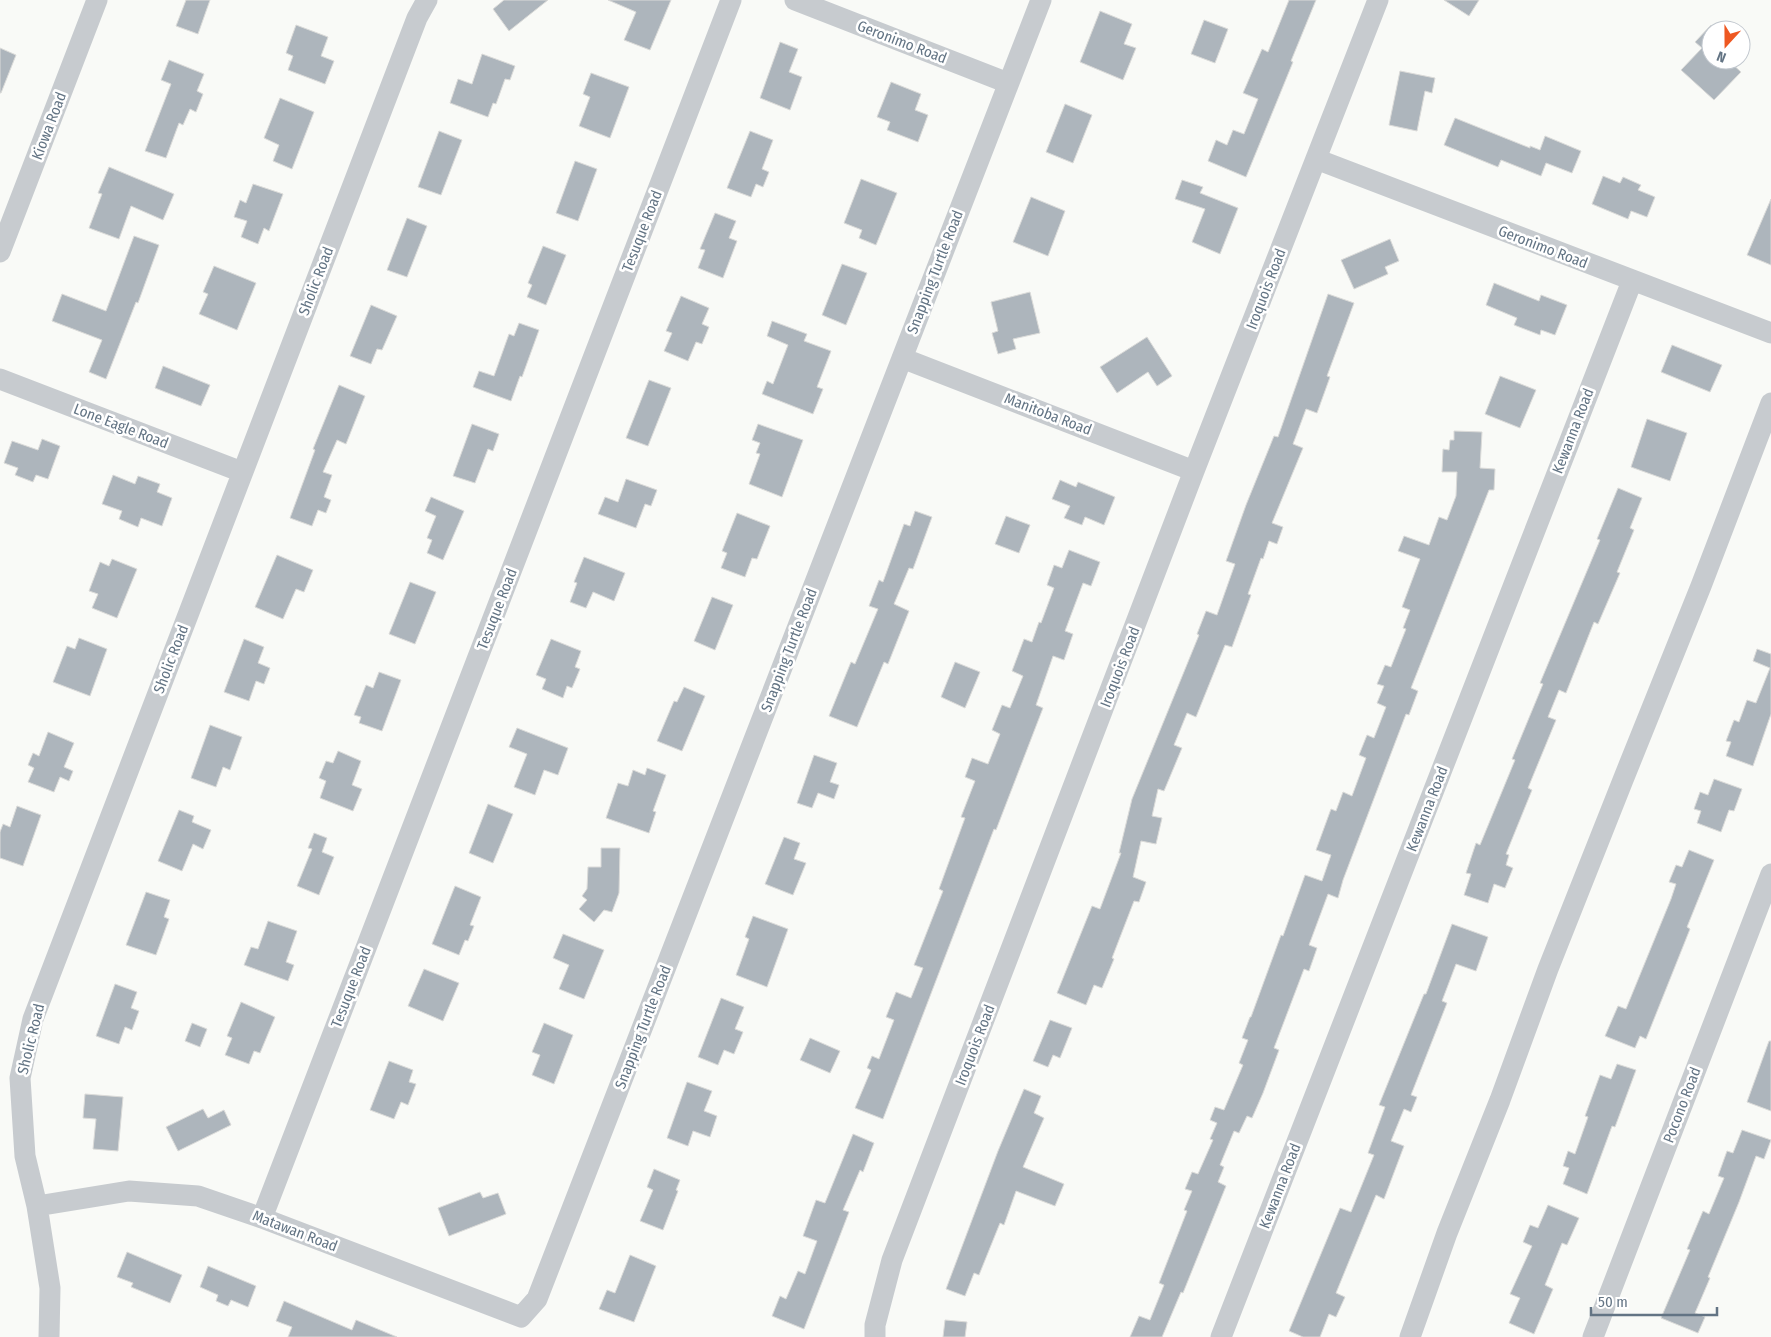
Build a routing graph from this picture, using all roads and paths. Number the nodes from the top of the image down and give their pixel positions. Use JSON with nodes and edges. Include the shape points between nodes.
{"nodes":[{"id":1,"x":97,"y":0,"type":"edge"},
{"id":2,"x":427,"y":0,"type":"edge"},
{"id":3,"x":731,"y":0,"type":"edge"},
{"id":4,"x":795,"y":0,"type":"edge"},
{"id":5,"x":1041,"y":0,"type":"edge"},
{"id":6,"x":1378,"y":0,"type":"edge"},
{"id":7,"x":1008,"y":83,"type":"junction"},
{"id":8,"x":1316,"y":160,"type":"junction"},
{"id":9,"x":0,"y":252,"type":"edge"},
{"id":10,"x":1632,"y":280,"type":"junction"},
{"id":11,"x":1771,"y":333,"type":"edge"},
{"id":12,"x":902,"y":358,"type":"junction"},
{"id":13,"x":0,"y":379,"type":"edge"},
{"id":14,"x":1771,"y":403,"type":"edge"},
{"id":15,"x":1194,"y":471,"type":"junction"},
{"id":16,"x":242,"y":472,"type":"junction"},
{"id":17,"x":1771,"y":874,"type":"edge"},
{"id":18,"x":37,"y":1206,"type":"junction"},
{"id":19,"x":262,"y":1218,"type":"junction"},
{"id":20,"x":538,"y":1299,"type":"joint"},
{"id":21,"x":49,"y":1337,"type":"edge"},
{"id":22,"x":875,"y":1337,"type":"edge"},
{"id":23,"x":1221,"y":1337,"type":"edge"},
{"id":24,"x":1410,"y":1337,"type":"edge"},
{"id":25,"x":1593,"y":1337,"type":"edge"}],
"edges":[{"from":1,"to":9,"type":"street","name":"Kiowa Road"},
{"from":2,"to":16,"type":"street","name":"Sholic Road","via":[[417,18]]},
{"from":3,"to":19,"type":"street","name":"Tesuque Road"},
{"from":4,"to":7,"type":"street","name":"Geronimo Road"},
{"from":5,"to":7,"type":"street","name":"Snapping Turtle Road"},
{"from":6,"to":8,"type":"street","name":"Iroquois Road"},
{"from":7,"to":12,"type":"street","name":"Snapping Turtle Road"},
{"from":8,"to":10,"type":"street","name":"Geronimo Road"},
{"from":8,"to":15,"type":"street","name":"Iroquois Road"},
{"from":10,"to":11,"type":"street","name":"Geronimo Road"},
{"from":10,"to":23,"type":"street","name":"Kewanna Road"},
{"from":12,"to":15,"type":"street","name":"Manitoba Road"},
{"from":12,"to":20,"type":"street","name":"Snapping Turtle Road"},
{"from":13,"to":16,"type":"street","name":"Lone Eagle Road"},
{"from":14,"to":24,"type":"street","via":[[1548,969]]},
{"from":15,"to":22,"type":"street","name":"Iroquois Road","via":[[892,1260]]},
{"from":16,"to":18,"type":"street","name":"Sholic Road","via":[[33,1019],[20,1078],[25,1156]]},
{"from":17,"to":25,"type":"street","name":"Pocono Road"},
{"from":18,"to":19,"type":"street","name":"Matawan Road","via":[[129,1191],[198,1196]]},
{"from":18,"to":21,"type":"street","name":"Sholic Road","via":[[50,1288]]},
{"from":19,"to":20,"type":"street","name":"Matawan Road","via":[[521,1317]]}]}
